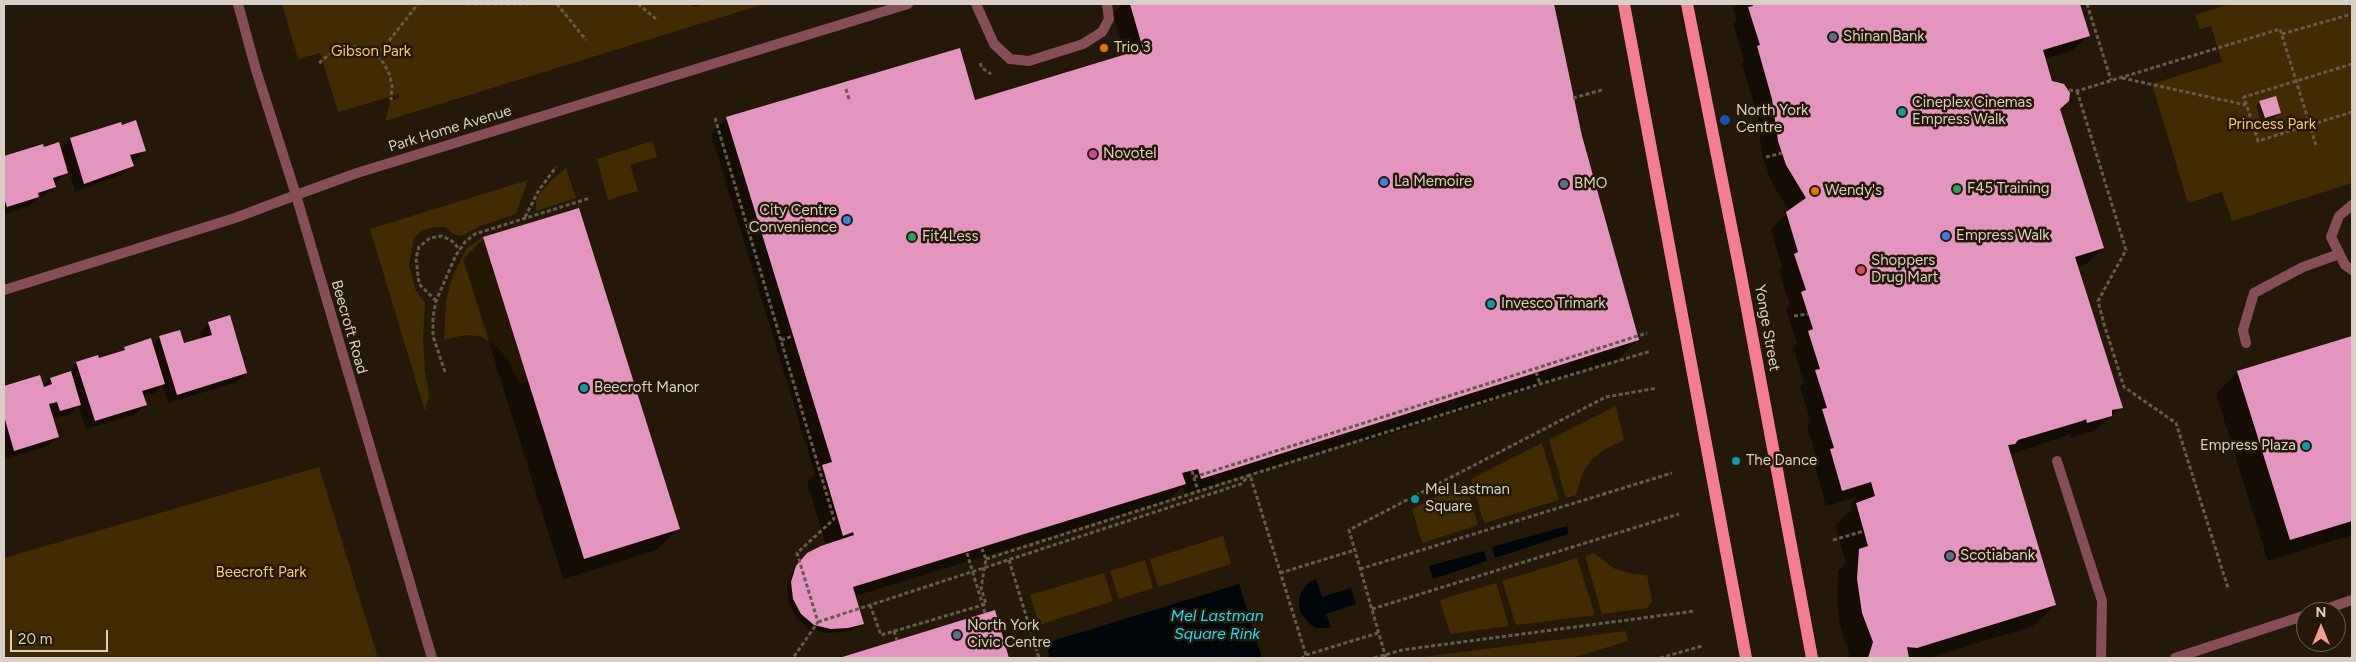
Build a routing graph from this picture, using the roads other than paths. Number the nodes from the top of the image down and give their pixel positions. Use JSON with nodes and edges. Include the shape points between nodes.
{"nodes":[{"id":1,"x":238,"y":4,"type":"edge"},
{"id":2,"x":908,"y":4,"type":"edge"},
{"id":3,"x":976,"y":4,"type":"edge"},
{"id":4,"x":1107,"y":4,"type":"edge"},
{"id":5,"x":1624,"y":4,"type":"edge"},
{"id":6,"x":1687,"y":4,"type":"edge"},
{"id":7,"x":296,"y":195,"type":"junction"},
{"id":8,"x":2352,"y":205,"type":"edge"},
{"id":9,"x":2339,"y":254,"type":"junction"},
{"id":10,"x":2352,"y":270,"type":"edge"},
{"id":11,"x":4,"y":290,"type":"edge"},
{"id":12,"x":2246,"y":343,"type":"dead end"},
{"id":13,"x":2057,"y":461,"type":"dead end"},
{"id":14,"x":2296,"y":618,"type":"edge"},
{"id":15,"x":432,"y":658,"type":"edge"},
{"id":16,"x":1746,"y":658,"type":"edge"},
{"id":17,"x":1812,"y":658,"type":"edge"},
{"id":18,"x":2101,"y":658,"type":"edge"},
{"id":19,"x":2175,"y":658,"type":"edge"}],
"edges":[{"from":1,"to":7,"type":"street","name":"Beecroft Road"},
{"from":2,"to":7,"type":"street","name":"Park Home Avenue","via":[[358,173]]},
{"from":3,"to":4,"type":"street","via":[[994,44],[1010,59],[1028,61],[1083,44],[1102,32],[1109,19]]},
{"from":5,"to":16,"type":"main road"},
{"from":6,"to":17,"type":"main road","name":"Yonge Street"},
{"from":7,"to":11,"type":"street","name":"Park Home Avenue","via":[[235,218]]},
{"from":7,"to":15,"type":"street","name":"Beecroft Road"},
{"from":8,"to":9,"type":"street","via":[[2339,216],[2331,238]]},
{"from":9,"to":10,"type":"street"},
{"from":9,"to":12,"type":"street","via":[[2302,267],[2254,293],[2243,330]]},
{"from":13,"to":18,"type":"street","via":[[2102,601]]},
{"from":14,"to":19,"type":"street"}]}
